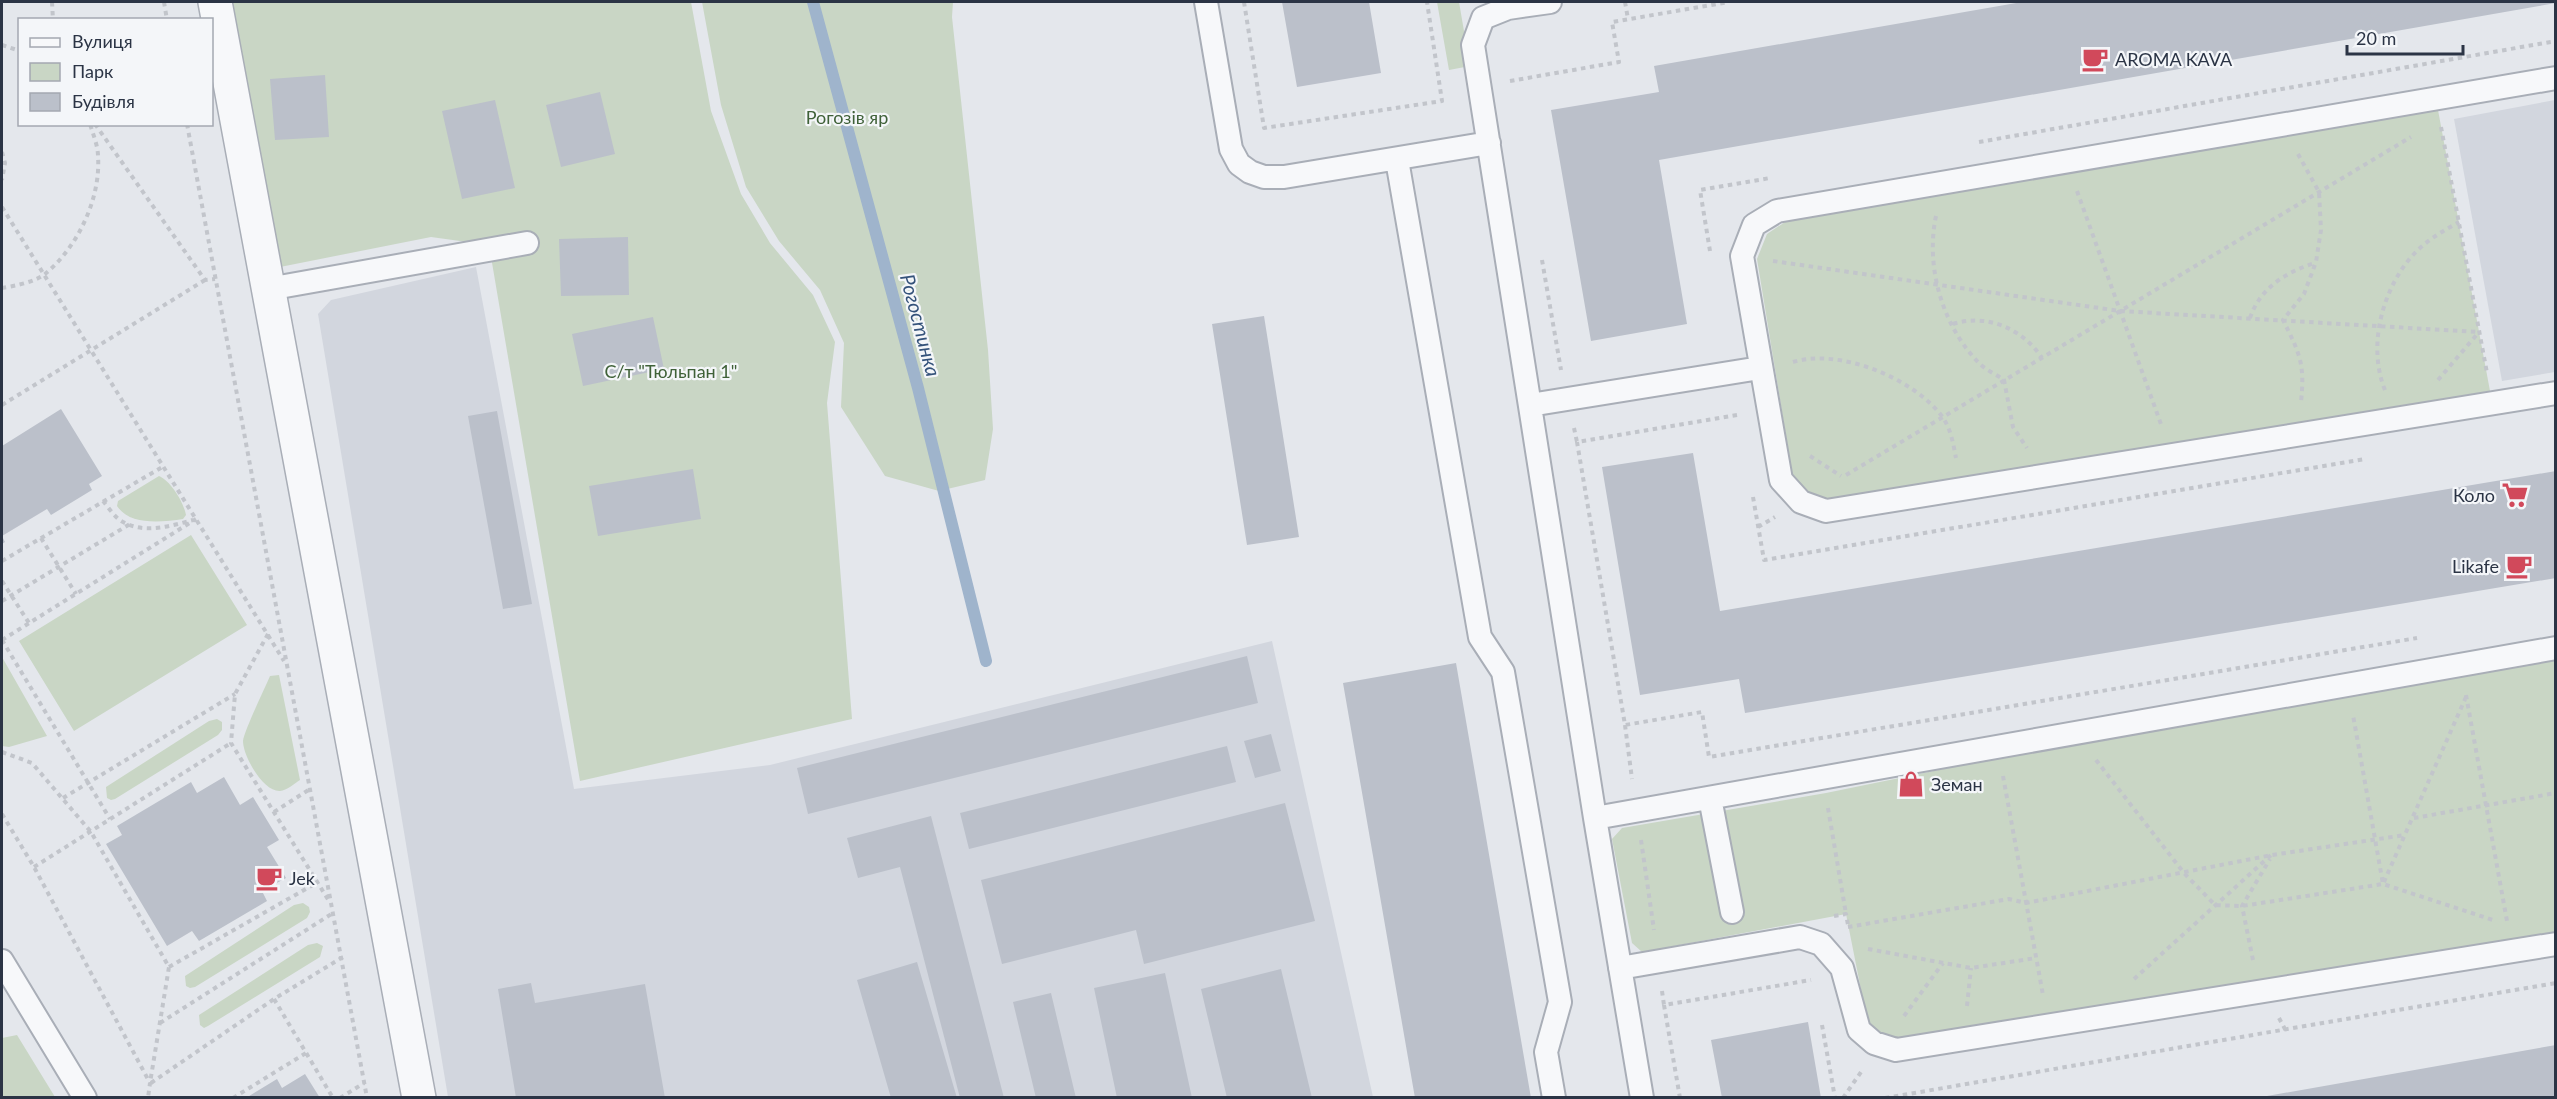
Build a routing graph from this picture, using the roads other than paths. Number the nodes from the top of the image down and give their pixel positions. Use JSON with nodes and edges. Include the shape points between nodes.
{"nodes":[{"id":1,"x":215,"y":2,"type":"edge"},
{"id":2,"x":1206,"y":2,"type":"edge"},
{"id":3,"x":1550,"y":2,"type":"edge"},
{"id":4,"x":2556,"y":78,"type":"edge"},
{"id":5,"x":1489,"y":143,"type":"junction"},
{"id":6,"x":1397,"y":160,"type":"junction"},
{"id":7,"x":527,"y":243,"type":"dead end"},
{"id":8,"x":268,"y":289,"type":"junction"},
{"id":9,"x":1760,"y":368,"type":"junction"},
{"id":10,"x":2556,"y":393,"type":"edge"},
{"id":11,"x":1530,"y":405,"type":"junction"},
{"id":12,"x":2556,"y":648,"type":"edge"},
{"id":13,"x":1710,"y":798,"type":"junction"},
{"id":14,"x":1595,"y":818,"type":"junction"},
{"id":15,"x":1732,"y":912,"type":"dead end"},
{"id":16,"x":2556,"y":944,"type":"edge"},
{"id":17,"x":2,"y":961,"type":"edge"},
{"id":18,"x":1620,"y":968,"type":"junction"},
{"id":19,"x":85,"y":1098,"type":"edge"},
{"id":20,"x":419,"y":1098,"type":"edge"},
{"id":21,"x":1554,"y":1098,"type":"edge"},
{"id":22,"x":1642,"y":1098,"type":"edge"}],
"edges":[{"from":1,"to":8,"type":"street"},
{"from":2,"to":6,"type":"lane","via":[[1231,149],[1239,164],[1264,177],[1284,177]]},
{"from":3,"to":5,"type":"lane","via":[[1508,8],[1483,18],[1473,45]]},
{"from":4,"to":9,"type":"lane","via":[[2438,109],[2067,163],[1777,211],[1754,225],[1742,256]]},
{"from":5,"to":6,"type":"lane"},
{"from":5,"to":11,"type":"lane"},
{"from":6,"to":21,"type":"lane","via":[[1480,637],[1503,672],[1560,1002],[1546,1052]]},
{"from":7,"to":8,"type":"lane"},
{"from":8,"to":20,"type":"street"},
{"from":9,"to":10,"type":"lane","via":[[1780,480],[1801,502],[1826,511]]},
{"from":9,"to":11,"type":"lane"},
{"from":11,"to":14,"type":"lane"},
{"from":12,"to":13,"type":"lane"},
{"from":13,"to":14,"type":"lane"},
{"from":13,"to":15,"type":"lane"},
{"from":14,"to":18,"type":"lane"},
{"from":16,"to":18,"type":"lane","via":[[1896,1050],[1874,1043],[1859,1030],[1842,968],[1821,944],[1800,937]]},
{"from":17,"to":19,"type":"lane"},
{"from":18,"to":22,"type":"lane"}]}
